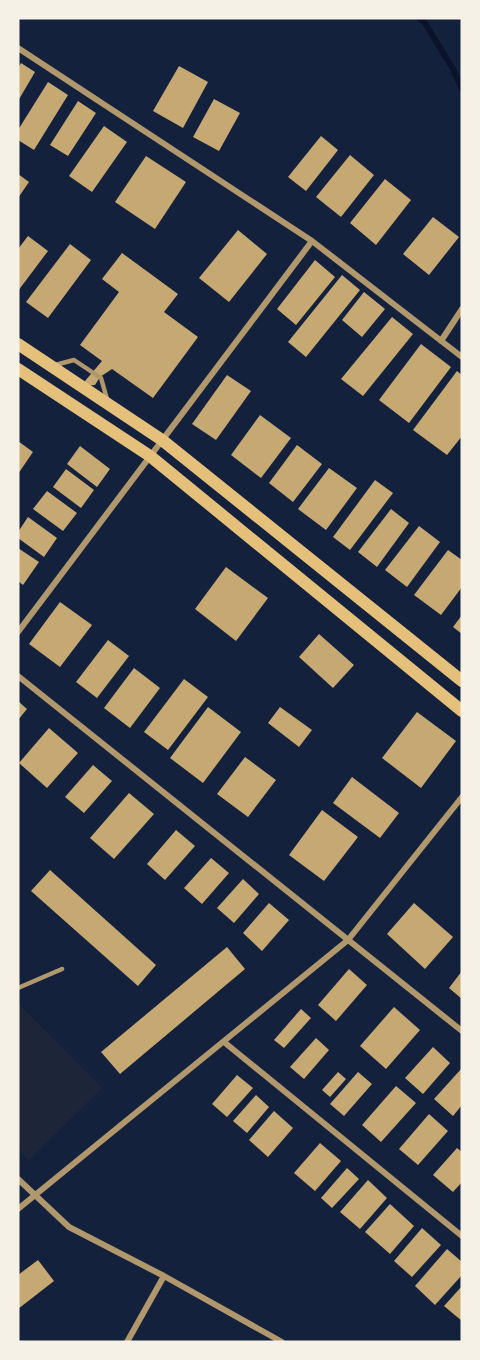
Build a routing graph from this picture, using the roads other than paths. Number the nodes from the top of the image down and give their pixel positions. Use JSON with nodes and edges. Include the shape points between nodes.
{"nodes":[{"id":1,"x":18,"y":48,"type":"edge"},
{"id":2,"x":312,"y":241,"type":"junction"},
{"id":3,"x":462,"y":309,"type":"edge"},
{"id":4,"x":441,"y":341,"type":"junction"},
{"id":5,"x":18,"y":344,"type":"edge"},
{"id":6,"x":462,"y":357,"type":"edge"},
{"id":7,"x":18,"y":369,"type":"edge"},
{"id":8,"x":162,"y":440,"type":"junction"},
{"id":9,"x":150,"y":456,"type":"junction"},
{"id":10,"x":18,"y":632,"type":"edge"},
{"id":11,"x":18,"y":676,"type":"edge"},
{"id":12,"x":462,"y":681,"type":"edge"},
{"id":13,"x":462,"y":711,"type":"edge"},
{"id":14,"x":462,"y":798,"type":"edge"},
{"id":15,"x":348,"y":940,"type":"junction"},
{"id":16,"x":62,"y":969,"type":"dead end"},
{"id":17,"x":18,"y":988,"type":"edge"},
{"id":18,"x":462,"y":1031,"type":"edge"},
{"id":19,"x":224,"y":1041,"type":"junction"},
{"id":20,"x":18,"y":1179,"type":"edge"},
{"id":21,"x":35,"y":1195,"type":"junction"},
{"id":22,"x":18,"y":1209,"type":"edge"},
{"id":23,"x":462,"y":1236,"type":"edge"},
{"id":24,"x":164,"y":1276,"type":"junction"},
{"id":25,"x":127,"y":1342,"type":"edge"},
{"id":26,"x":282,"y":1342,"type":"edge"}],
"edges":[{"from":1,"to":2,"type":"street"},
{"from":2,"to":4,"type":"street"},
{"from":2,"to":8,"type":"street"},
{"from":3,"to":4,"type":"street"},
{"from":4,"to":6,"type":"street"},
{"from":5,"to":8,"type":"main road"},
{"from":7,"to":9,"type":"main road"},
{"from":8,"to":9,"type":"street"},
{"from":8,"to":12,"type":"main road"},
{"from":9,"to":10,"type":"street"},
{"from":9,"to":13,"type":"main road"},
{"from":11,"to":15,"type":"street"},
{"from":14,"to":15,"type":"street"},
{"from":15,"to":18,"type":"street"},
{"from":15,"to":19,"type":"street"},
{"from":16,"to":17,"type":"lane"},
{"from":19,"to":21,"type":"street"},
{"from":19,"to":23,"type":"street"},
{"from":20,"to":21,"type":"street"},
{"from":21,"to":22,"type":"street"},
{"from":21,"to":24,"type":"street","via":[[69,1227]]},
{"from":24,"to":25,"type":"street"},
{"from":24,"to":26,"type":"street"}]}
